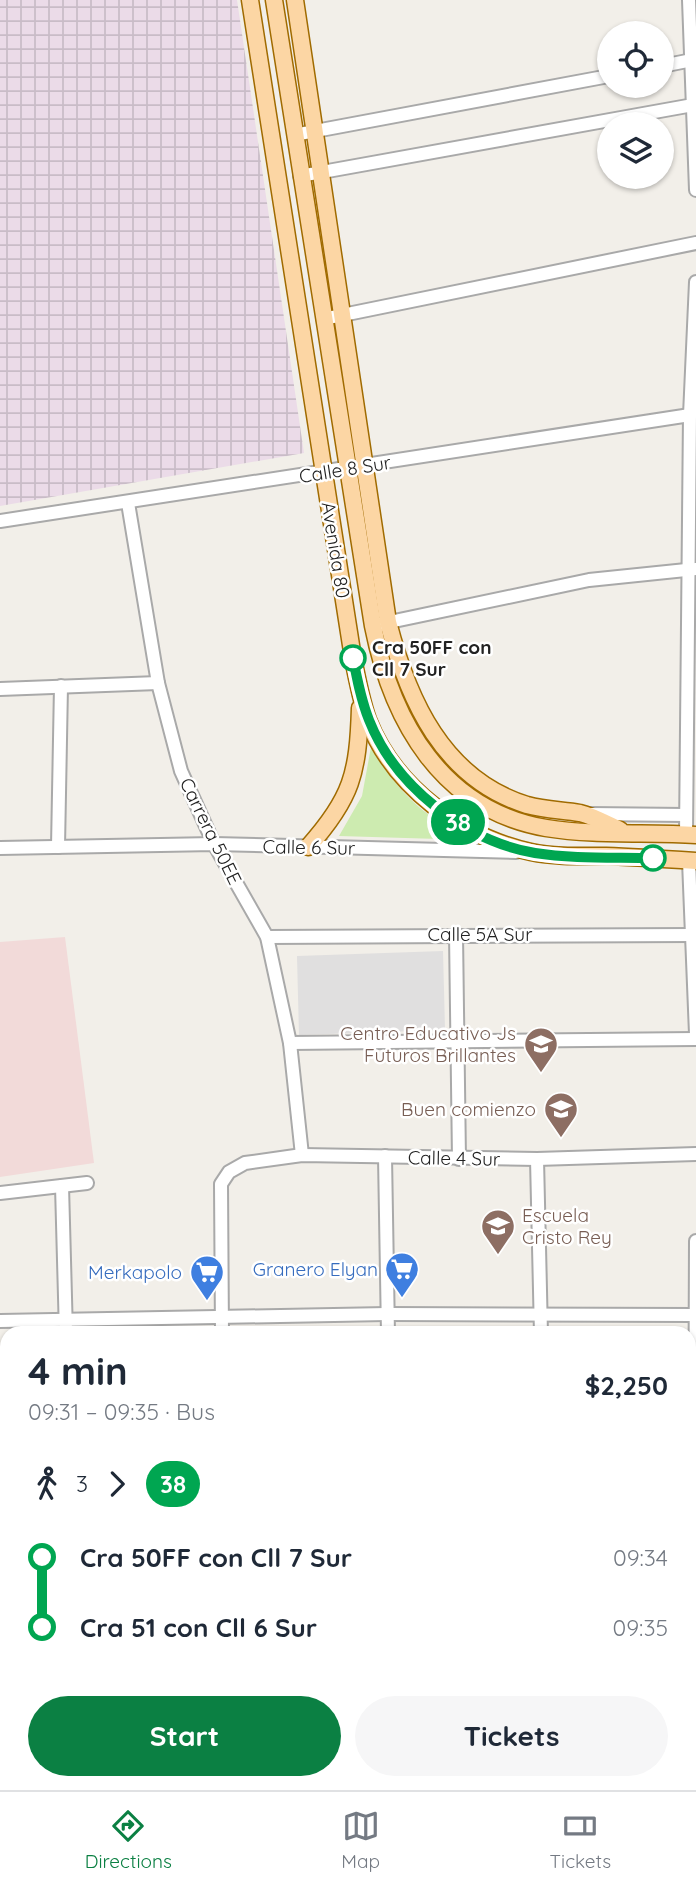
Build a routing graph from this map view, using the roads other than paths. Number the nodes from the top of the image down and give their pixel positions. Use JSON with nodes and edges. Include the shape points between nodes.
{"nodes":[{"id":1,"x":250,"y":0,"type":"edge"},
{"id":2,"x":274,"y":0,"type":"edge"},
{"id":3,"x":295,"y":0,"type":"edge"},
{"id":4,"x":689,"y":0,"type":"edge"},
{"id":5,"x":692,"y":60,"type":"junction"},
{"id":6,"x":674,"y":64,"type":"edge"},
{"id":7,"x":597,"y":78,"type":"edge"},
{"id":8,"x":693,"y":105,"type":"junction"},
{"id":9,"x":314,"y":132,"type":"junction"},
{"id":10,"x":294,"y":135,"type":"junction"},
{"id":11,"x":320,"y":172,"type":"junction"},
{"id":12,"x":300,"y":176,"type":"junction"},
{"id":13,"x":696,"y":190,"type":"edge"},
{"id":14,"x":696,"y":243,"type":"edge"},
{"id":15,"x":696,"y":282,"type":"edge"},
{"id":16,"x":342,"y":316,"type":"junction"},
{"id":17,"x":323,"y":319,"type":"junction"},
{"id":18,"x":690,"y":415,"type":"junction"},
{"id":19,"x":365,"y":466,"type":"junction"},
{"id":20,"x":347,"y":468,"type":"junction"},
{"id":21,"x":323,"y":472,"type":"junction"},
{"id":22,"x":128,"y":503,"type":"junction"},
{"id":23,"x":0,"y":521,"type":"edge"},
{"id":24,"x":692,"y":570,"type":"edge"},
{"id":25,"x":381,"y":624,"type":"junction"},
{"id":26,"x":158,"y":683,"type":"junction"},
{"id":27,"x":61,"y":686,"type":"junction"},
{"id":28,"x":0,"y":689,"type":"edge"},
{"id":29,"x":361,"y":695,"type":"junction"},
{"id":30,"x":583,"y":814,"type":"junction"},
{"id":31,"x":685,"y":815,"type":"junction"},
{"id":32,"x":628,"y":834,"type":"junction"},
{"id":33,"x":691,"y":834,"type":"edge"},
{"id":34,"x":214,"y":844,"type":"junction"},
{"id":35,"x":58,"y":847,"type":"junction"},
{"id":36,"x":307,"y":847,"type":"junction"},
{"id":37,"x":0,"y":848,"type":"edge"},
{"id":38,"x":534,"y":853,"type":"junction"},
{"id":39,"x":693,"y":861,"type":"edge"},
{"id":40,"x":456,"y":934,"type":"junction"},
{"id":41,"x":694,"y":935,"type":"junction"},
{"id":42,"x":267,"y":937,"type":"junction"},
{"id":43,"x":696,"y":1037,"type":"edge"},
{"id":44,"x":457,"y":1042,"type":"junction"},
{"id":45,"x":290,"y":1043,"type":"junction"},
{"id":46,"x":696,"y":1154,"type":"edge"},
{"id":47,"x":302,"y":1155,"type":"junction"},
{"id":48,"x":385,"y":1156,"type":"junction"},
{"id":49,"x":459,"y":1159,"type":"junction"},
{"id":50,"x":537,"y":1159,"type":"junction"},
{"id":51,"x":87,"y":1183,"type":"dead end"},
{"id":52,"x":62,"y":1186,"type":"junction"},
{"id":53,"x":0,"y":1193,"type":"edge"},
{"id":54,"x":696,"y":1241,"type":"edge"},
{"id":55,"x":387,"y":1314,"type":"junction"},
{"id":56,"x":695,"y":1315,"type":"edge"},
{"id":57,"x":222,"y":1316,"type":"junction"},
{"id":58,"x":540,"y":1317,"type":"junction"},
{"id":59,"x":0,"y":1321,"type":"edge"},
{"id":60,"x":55,"y":1326,"type":"edge"},
{"id":61,"x":66,"y":1326,"type":"edge"},
{"id":62,"x":80,"y":1326,"type":"edge"},
{"id":63,"x":222,"y":1326,"type":"edge"},
{"id":64,"x":388,"y":1326,"type":"edge"},
{"id":65,"x":541,"y":1326,"type":"edge"}],
"edges":[{"from":1,"to":21,"type":"main road","name":"Avenida 80"},
{"from":2,"to":10,"type":"main road","name":"Avenida 80"},
{"from":3,"to":9,"type":"main road","name":"Avenida 80"},
{"from":4,"to":5,"type":"street"},
{"from":5,"to":6,"type":"street"},
{"from":5,"to":8,"type":"street"},
{"from":7,"to":9,"type":"street"},
{"from":8,"to":11,"type":"street"},
{"from":8,"to":13,"type":"street"},
{"from":9,"to":10,"type":"street"},
{"from":9,"to":11,"type":"main road","name":"Avenida 80"},
{"from":10,"to":12,"type":"main road","name":"Avenida 80"},
{"from":11,"to":12,"type":"street"},
{"from":11,"to":16,"type":"main road","name":"Avenida 80"},
{"from":12,"to":17,"type":"main road","name":"Avenida 80"},
{"from":14,"to":16,"type":"street"},
{"from":15,"to":18,"type":"street"},
{"from":16,"to":17,"type":"street"},
{"from":16,"to":19,"type":"main road","name":"Avenida 80"},
{"from":17,"to":20,"type":"main road","name":"Avenida 80"},
{"from":18,"to":19,"type":"street","name":"Calle 8 Sur"},
{"from":18,"to":24,"type":"street"},
{"from":19,"to":20,"type":"street","name":"Calle 8 Sur"},
{"from":19,"to":25,"type":"main road","name":"Avenida 80"},
{"from":20,"to":21,"type":"street","name":"Calle 8 Sur"},
{"from":20,"to":25,"type":"main road","name":"Avenida 80"},
{"from":21,"to":22,"type":"street","name":"Calle 8 Sur"},
{"from":21,"to":29,"type":"main road","name":"Avenida 80"},
{"from":22,"to":23,"type":"street","name":"Calle 8 Sur"},
{"from":22,"to":26,"type":"street","name":"Carrera 50EE"},
{"from":24,"to":25,"type":"street","via":[[589,580]]},
{"from":24,"to":31,"type":"street"},
{"from":25,"to":30,"type":"main road","name":"Avenida 80","via":[[416,707],[450,755],[500,794],[527,805]]},
{"from":25,"to":32,"type":"main road","name":"Avenida 80","via":[[387,682],[402,717],[445,779],[491,812],[515,821]]},
{"from":26,"to":27,"type":"street"},
{"from":26,"to":34,"type":"street","name":"Carrera 50EE","via":[[181,771]]},
{"from":27,"to":28,"type":"street"},
{"from":27,"to":35,"type":"street"},
{"from":29,"to":36,"type":"main road","via":[[355,773],[347,795]]},
{"from":29,"to":38,"type":"main road","name":"Avenida 80","via":[[379,743],[418,792],[476,832]]},
{"from":30,"to":31,"type":"street"},
{"from":30,"to":32,"type":"main road","name":"Avenida 80"},
{"from":31,"to":33,"type":"street"},
{"from":32,"to":33,"type":"main road","name":"Avenida 80"},
{"from":34,"to":35,"type":"street","name":"Calle 6 Sur"},
{"from":34,"to":36,"type":"street","name":"Calle 6 Sur"},
{"from":34,"to":42,"type":"street","name":"Carrera 50EE"},
{"from":35,"to":37,"type":"street","name":"Calle 6 Sur"},
{"from":36,"to":38,"type":"street","name":"Calle 6 Sur"},
{"from":38,"to":39,"type":"main road","name":"Avenida 80"},
{"from":39,"to":41,"type":"street"},
{"from":40,"to":41,"type":"street","name":"Calle 5A Sur"},
{"from":40,"to":42,"type":"street","name":"Calle 5A Sur"},
{"from":40,"to":44,"type":"street"},
{"from":41,"to":43,"type":"street"},
{"from":42,"to":45,"type":"street","name":"Carrera 50EE"},
{"from":43,"to":44,"type":"street"},
{"from":44,"to":45,"type":"street"},
{"from":44,"to":49,"type":"street"},
{"from":45,"to":47,"type":"street","name":"Carrera 50EE"},
{"from":46,"to":50,"type":"street","name":"Calle 4 Sur"},
{"from":47,"to":48,"type":"street","name":"Calle 4 Sur"},
{"from":47,"to":57,"type":"street","name":"Calle 4 Sur","via":[[245,1163],[229,1172],[221,1184]]},
{"from":48,"to":49,"type":"street","name":"Calle 4 Sur"},
{"from":48,"to":55,"type":"street"},
{"from":49,"to":50,"type":"street","name":"Calle 4 Sur"},
{"from":50,"to":58,"type":"street"},
{"from":51,"to":52,"type":"street"},
{"from":52,"to":53,"type":"street"},
{"from":52,"to":61,"type":"street"},
{"from":54,"to":56,"type":"street"},
{"from":55,"to":57,"type":"street"},
{"from":55,"to":58,"type":"street"},
{"from":55,"to":64,"type":"street"},
{"from":56,"to":58,"type":"street"},
{"from":57,"to":62,"type":"street"},
{"from":57,"to":63,"type":"street"},
{"from":58,"to":65,"type":"street"},
{"from":59,"to":60,"type":"street"}]}
